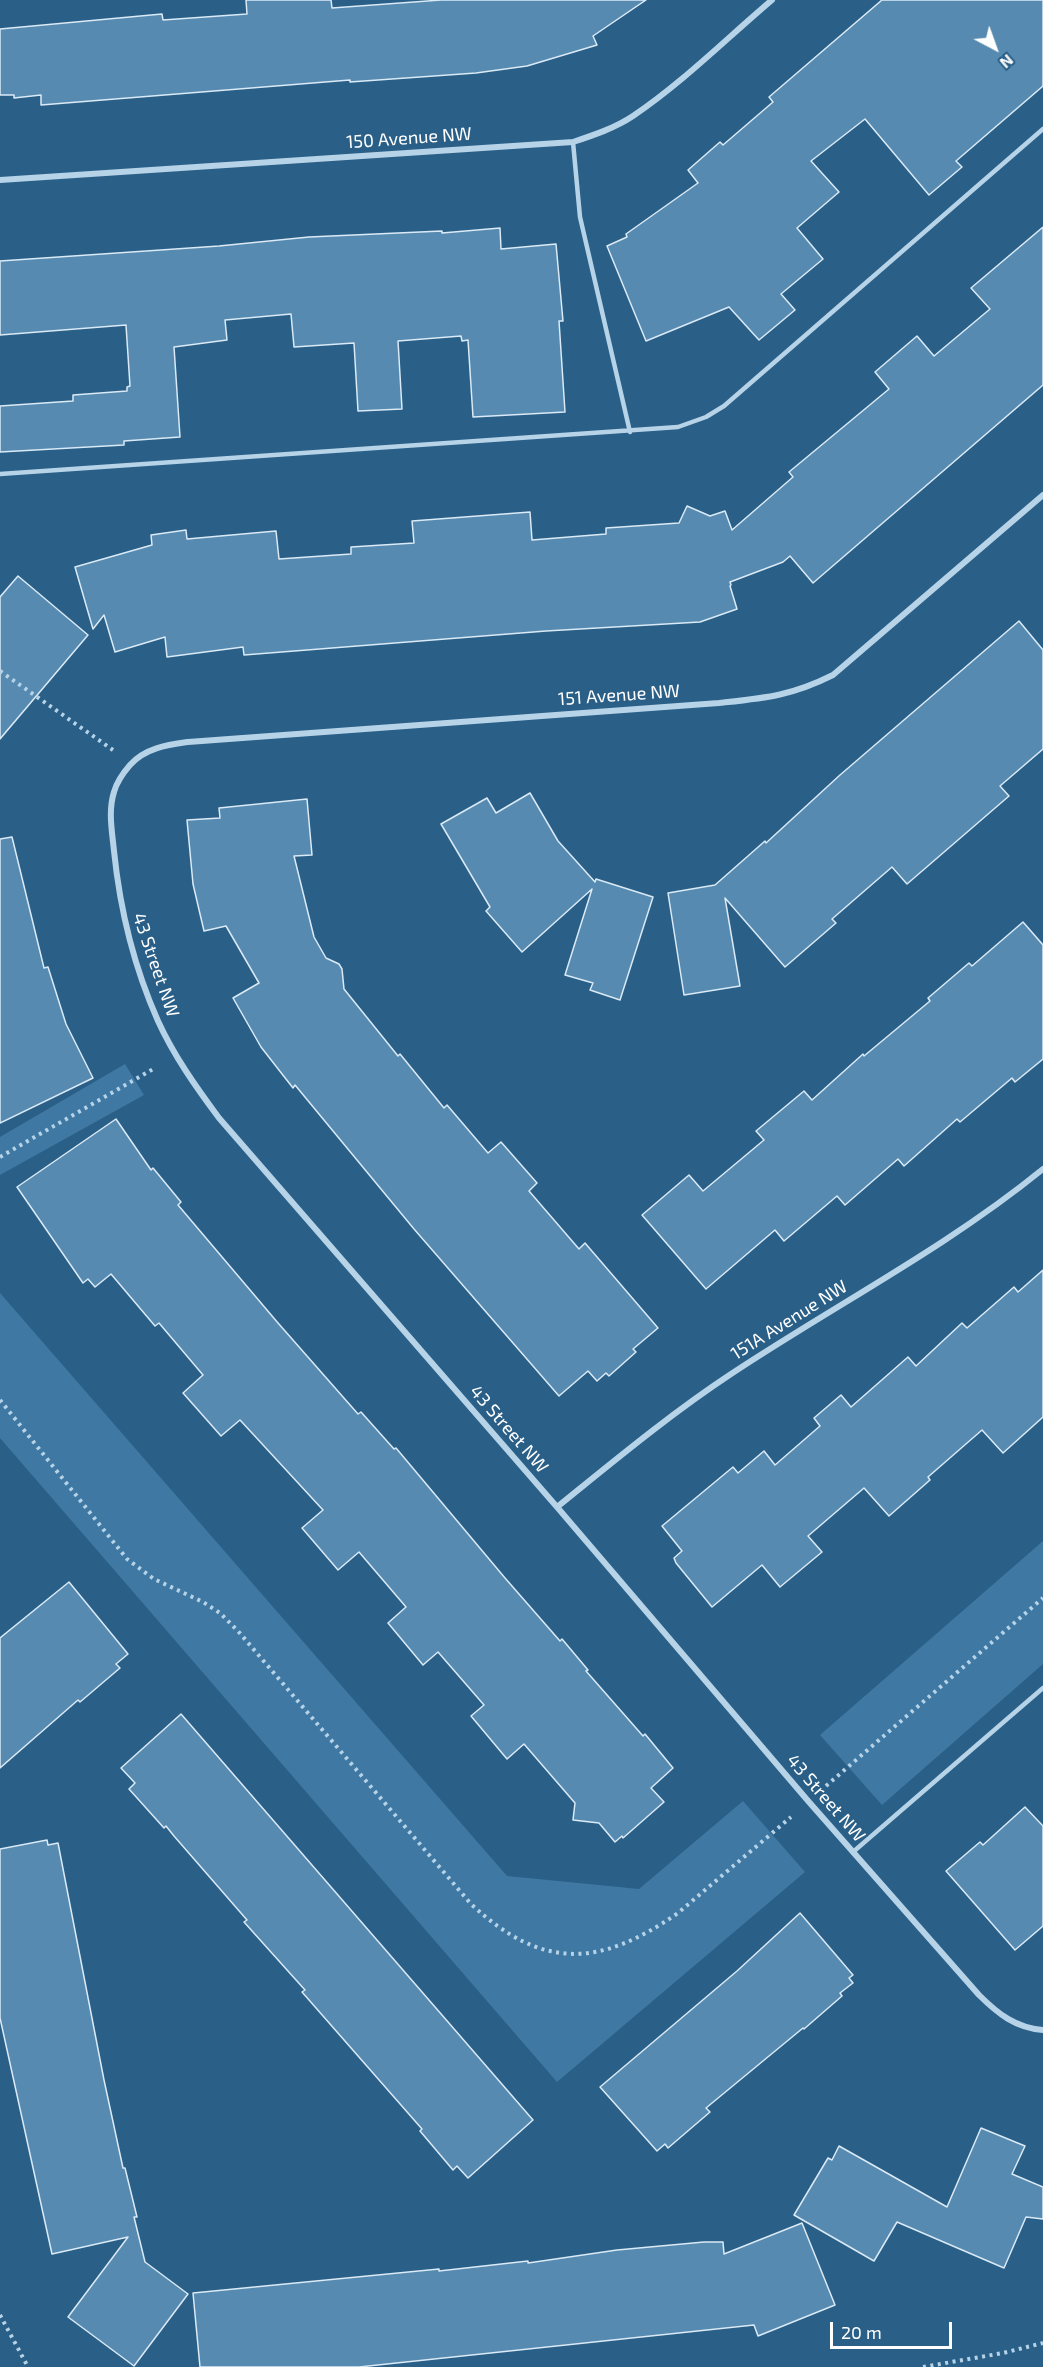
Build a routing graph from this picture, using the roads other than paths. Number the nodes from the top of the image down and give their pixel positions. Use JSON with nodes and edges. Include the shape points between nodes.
{"nodes":[{"id":1,"x":772,"y":0,"type":"edge"},
{"id":2,"x":1043,"y":129,"type":"edge"},
{"id":3,"x":573,"y":142,"type":"junction"},
{"id":4,"x":0,"y":180,"type":"edge"},
{"id":5,"x":630,"y":432,"type":"junction"},
{"id":6,"x":0,"y":474,"type":"edge"},
{"id":7,"x":1043,"y":495,"type":"edge"},
{"id":8,"x":131,"y":763,"type":"joint"},
{"id":9,"x":1043,"y":1169,"type":"edge"},
{"id":10,"x":557,"y":1507,"type":"junction"},
{"id":11,"x":1043,"y":1688,"type":"edge"},
{"id":12,"x":853,"y":1852,"type":"junction"},
{"id":13,"x":1043,"y":2030,"type":"edge"}],
"edges":[{"from":1,"to":3,"type":"street","name":"150 Avenue NW","via":[[632,117]]},
{"from":2,"to":5,"type":"lane","via":[[724,406],[678,427]]},
{"from":3,"to":4,"type":"street","name":"150 Avenue NW"},
{"from":3,"to":5,"type":"lane","via":[[580,217]]},
{"from":5,"to":6,"type":"lane"},
{"from":7,"to":8,"type":"street","name":"151 Avenue NW","via":[[832,675],[805,689],[772,698],[720,703],[188,742],[146,752]]},
{"from":8,"to":10,"type":"street","name":"43 Street NW","via":[[113,794],[110,819],[116,877],[132,952],[176,1056],[238,1142]]},
{"from":9,"to":10,"type":"street","name":"151A Avenue NW","via":[[944,1242],[687,1404]]},
{"from":10,"to":12,"type":"street","name":"43 Street NW"},
{"from":11,"to":12,"type":"lane"},
{"from":12,"to":13,"type":"street","name":"43 Street NW","via":[[992,2009],[1021,2026]]}]}
